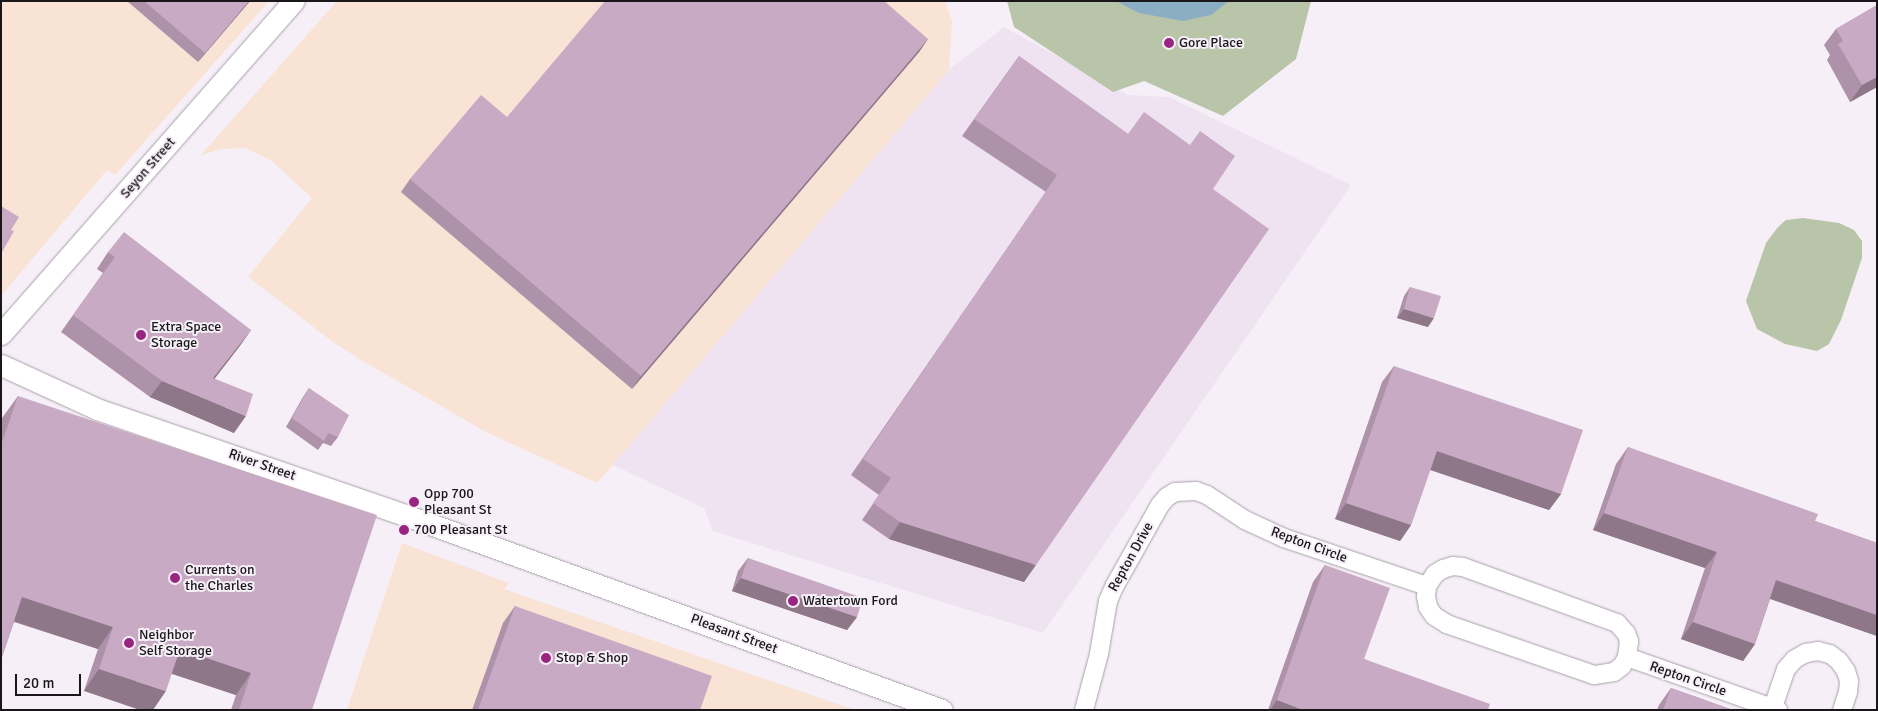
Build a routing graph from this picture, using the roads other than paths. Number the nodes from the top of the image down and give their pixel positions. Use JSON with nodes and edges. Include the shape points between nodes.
{"nodes":[{"id":1,"x":294,"y":1,"type":"edge"},
{"id":2,"x":1,"y":334,"type":"edge"},
{"id":3,"x":1,"y":365,"type":"edge"},
{"id":4,"x":1196,"y":490,"type":"joint"},
{"id":5,"x":526,"y":558,"type":"joint"},
{"id":6,"x":1427,"y":586,"type":"junction"},
{"id":7,"x":1627,"y":657,"type":"junction"},
{"id":8,"x":1774,"y":709,"type":"edge"},
{"id":9,"x":942,"y":710,"type":"edge"},
{"id":10,"x":1084,"y":710,"type":"edge"},
{"id":11,"x":1842,"y":710,"type":"edge"}],
"edges":[{"from":1,"to":2,"type":"street","name":"Seyon Street"},
{"from":3,"to":5,"type":"street","name":"River Street","via":[[98,408]]},
{"from":4,"to":6,"type":"street","name":"Repton Circle","via":[[1245,520],[1284,538]]},
{"from":4,"to":10,"type":"street","name":"Repton Drive","via":[[1175,492],[1167,497],[1121,572],[1108,601],[1098,662]]},
{"from":5,"to":9,"type":"street","name":"Pleasant Street"},
{"from":6,"to":7,"type":"street","via":[[1428,607],[1434,616],[1447,624],[1594,675],[1614,672]]},
{"from":6,"to":7,"type":"street","via":[[1443,568],[1463,567],[1617,623],[1629,641]]},
{"from":7,"to":8,"type":"street","name":"Repton Circle"},
{"from":8,"to":11,"type":"street","via":[[1786,669],[1795,659],[1818,651],[1830,654],[1846,671],[1848,692]]}]}
